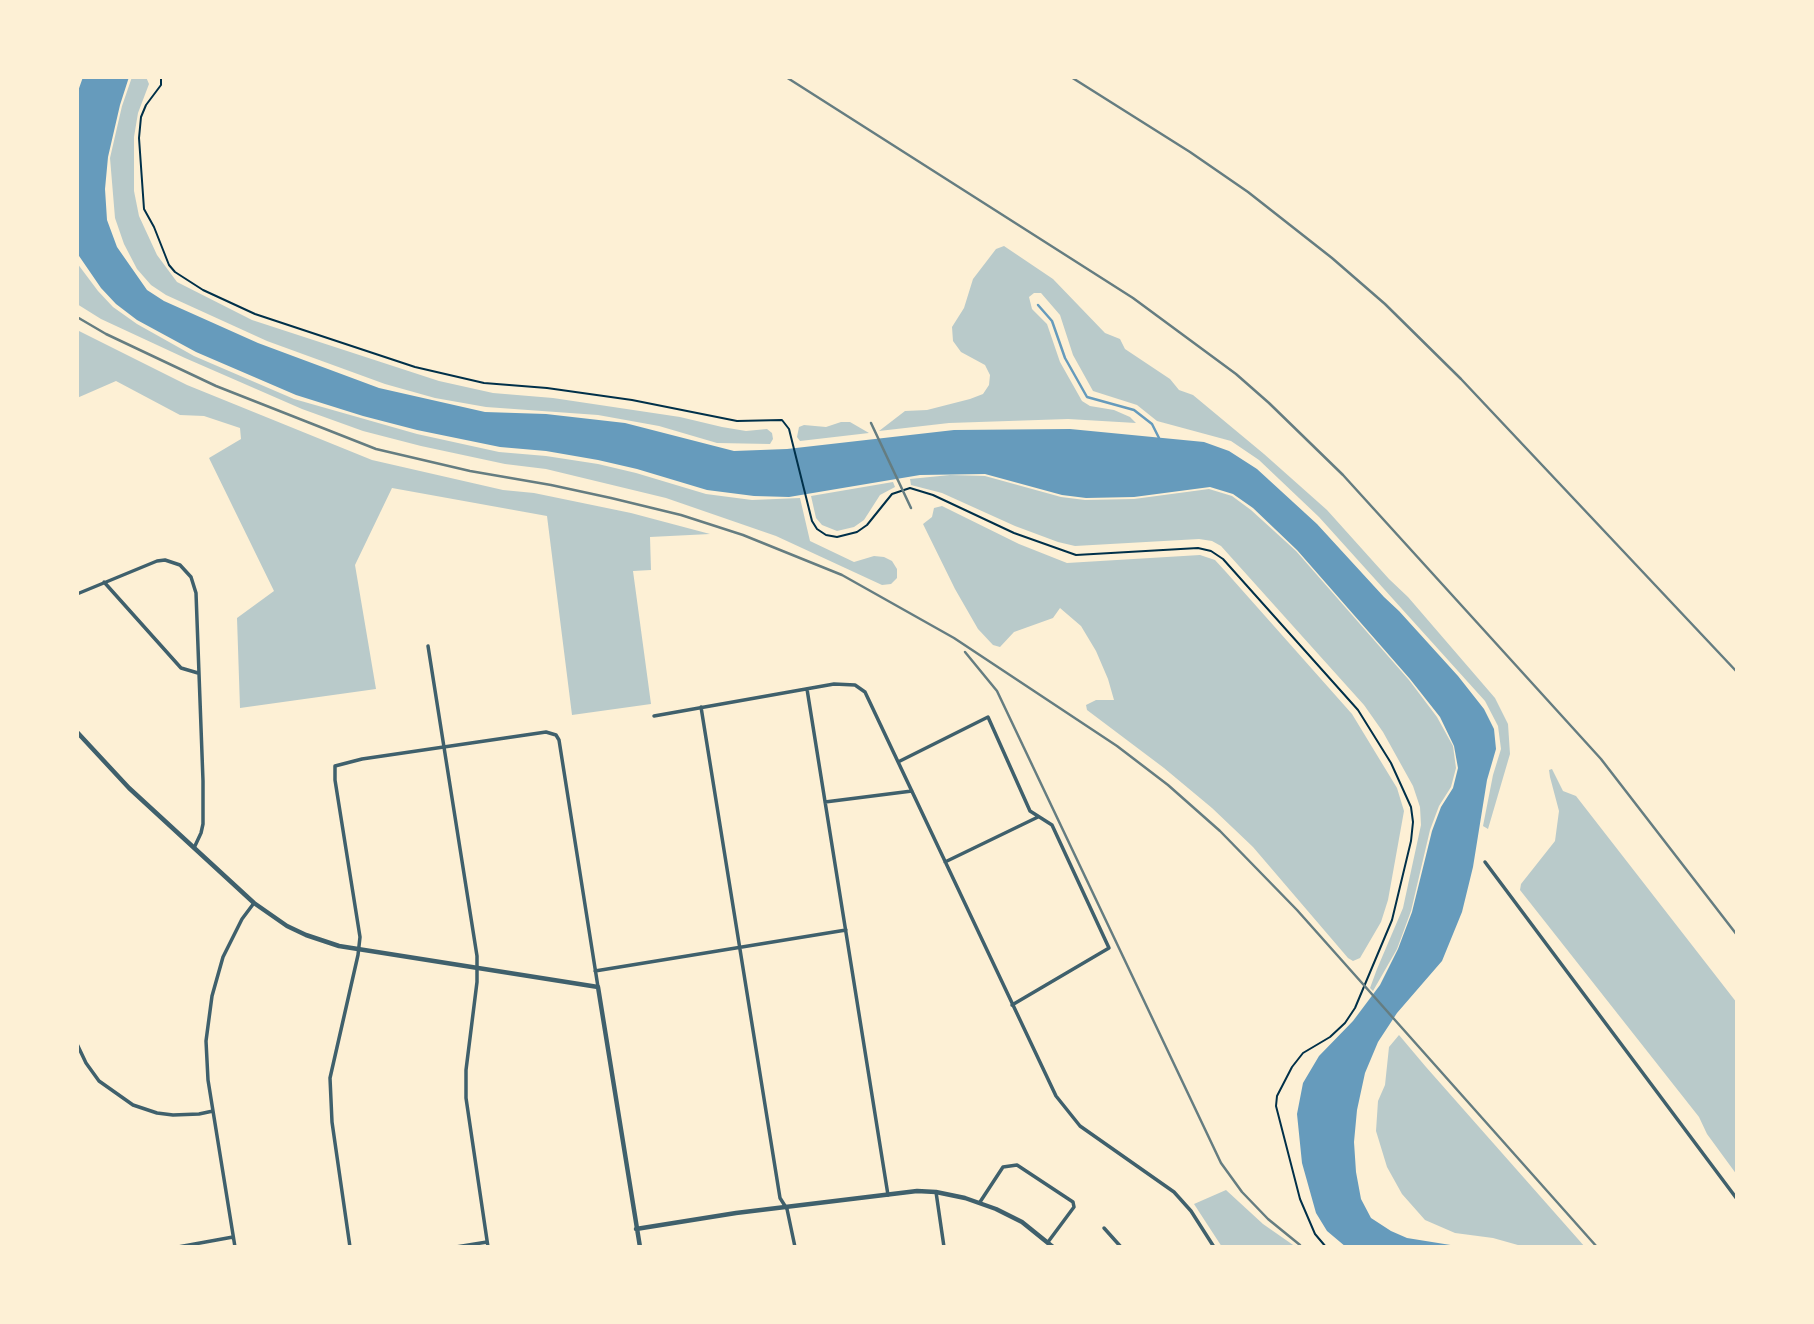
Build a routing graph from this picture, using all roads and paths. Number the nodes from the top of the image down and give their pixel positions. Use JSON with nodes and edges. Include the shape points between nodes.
{"nodes":[{"id":1,"x":161,"y":77,"type":"edge"},
{"id":2,"x":104,"y":582,"type":"junction"},
{"id":3,"x":77,"y":594,"type":"edge"},
{"id":4,"x":428,"y":646,"type":"dead end"},
{"id":5,"x":198,"y":673,"type":"junction"},
{"id":6,"x":807,"y":689,"type":"junction"},
{"id":7,"x":701,"y":707,"type":"junction"},
{"id":8,"x":654,"y":716,"type":"dead end"},
{"id":9,"x":77,"y":732,"type":"edge"},
{"id":10,"x":444,"y":748,"type":"junction"},
{"id":11,"x":898,"y":762,"type":"junction"},
{"id":12,"x":912,"y":791,"type":"junction"},
{"id":13,"x":825,"y":802,"type":"junction"},
{"id":14,"x":1039,"y":817,"type":"junction"},
{"id":15,"x":194,"y":848,"type":"junction"},
{"id":16,"x":945,"y":862,"type":"junction"},
{"id":17,"x":1485,"y":862,"type":"dead end"},
{"id":18,"x":254,"y":903,"type":"junction"},
{"id":19,"x":846,"y":930,"type":"junction"},
{"id":20,"x":740,"y":947,"type":"junction"},
{"id":21,"x":359,"y":949,"type":"junction"},
{"id":22,"x":478,"y":966,"type":"junction"},
{"id":23,"x":595,"y":971,"type":"junction"},
{"id":24,"x":598,"y":987,"type":"junction"},
{"id":25,"x":1012,"y":1005,"type":"junction"},
{"id":26,"x":77,"y":1044,"type":"edge"},
{"id":27,"x":213,"y":1111,"type":"junction"},
{"id":28,"x":936,"y":1192,"type":"junction"},
{"id":29,"x":888,"y":1195,"type":"junction"},
{"id":30,"x":1737,"y":1199,"type":"edge"},
{"id":31,"x":980,"y":1202,"type":"junction"},
{"id":32,"x":786,"y":1207,"type":"junction"},
{"id":33,"x":1104,"y":1228,"type":"dead end"},
{"id":34,"x":636,"y":1229,"type":"junction"},
{"id":35,"x":233,"y":1237,"type":"junction"},
{"id":36,"x":1048,"y":1242,"type":"junction"},
{"id":37,"x":487,"y":1245,"type":"edge"},
{"id":38,"x":178,"y":1247,"type":"edge"},
{"id":39,"x":235,"y":1247,"type":"edge"},
{"id":40,"x":350,"y":1247,"type":"edge"},
{"id":41,"x":456,"y":1247,"type":"edge"},
{"id":42,"x":640,"y":1247,"type":"edge"},
{"id":43,"x":795,"y":1247,"type":"edge"},
{"id":44,"x":944,"y":1247,"type":"edge"},
{"id":45,"x":1054,"y":1247,"type":"edge"},
{"id":46,"x":1121,"y":1247,"type":"edge"},
{"id":47,"x":1214,"y":1247,"type":"edge"},
{"id":48,"x":1326,"y":1247,"type":"edge"}],
"edges":[{"from":1,"to":48,"type":"path","via":[[161,85],[141,117],[144,209],[169,265],[184,279],[255,314],[452,377],[632,400],[737,421],[782,420],[789,429],[812,521],[827,535],[857,532],[892,494],[911,488],[1076,555],[1191,548],[1211,551],[1231,567],[1364,718],[1411,807],[1413,822],[1392,920],[1355,1008],[1330,1037],[1303,1053],[1277,1096],[1276,1107],[1306,1216]]},
{"from":2,"to":3,"type":"street"},
{"from":2,"to":5,"type":"street","via":[[181,668]]},
{"from":2,"to":5,"type":"street","via":[[157,561],[180,565],[194,585]]},
{"from":4,"to":10,"type":"street"},
{"from":5,"to":15,"type":"street","via":[[203,824]]},
{"from":6,"to":7,"type":"street"},
{"from":6,"to":11,"type":"street","via":[[848,684],[865,692]]},
{"from":6,"to":13,"type":"street"},
{"from":7,"to":8,"type":"street"},
{"from":7,"to":20,"type":"street"},
{"from":9,"to":15,"type":"street","via":[[129,789]]},
{"from":10,"to":21,"type":"street","via":[[338,764],[334,770]]},
{"from":10,"to":22,"type":"street"},
{"from":10,"to":23,"type":"street","via":[[546,732],[556,735]]},
{"from":11,"to":12,"type":"street"},
{"from":11,"to":14,"type":"street","via":[[988,717],[1030,811]]},
{"from":12,"to":13,"type":"street"},
{"from":12,"to":16,"type":"street"},
{"from":13,"to":19,"type":"street"},
{"from":14,"to":16,"type":"street"},
{"from":14,"to":25,"type":"street","via":[[1052,825],[1109,948]]},
{"from":15,"to":18,"type":"street"},
{"from":16,"to":25,"type":"street"},
{"from":17,"to":30,"type":"street"},
{"from":18,"to":21,"type":"street","via":[[306,935]]},
{"from":18,"to":27,"type":"street","via":[[231,938],[212,996],[206,1041]]},
{"from":19,"to":20,"type":"street"},
{"from":19,"to":29,"type":"street"},
{"from":20,"to":23,"type":"street"},
{"from":20,"to":32,"type":"street","via":[[780,1198]]},
{"from":21,"to":22,"type":"street"},
{"from":21,"to":40,"type":"street","via":[[330,1078]]},
{"from":22,"to":24,"type":"street"},
{"from":22,"to":37,"type":"street","via":[[466,1070]]},
{"from":23,"to":24,"type":"street"},
{"from":24,"to":34,"type":"street"},
{"from":25,"to":47,"type":"street","via":[[1066,1111],[1080,1126],[1174,1192]]},
{"from":26,"to":27,"type":"street","via":[[99,1081],[133,1105],[173,1115]]},
{"from":27,"to":35,"type":"street"},
{"from":28,"to":29,"type":"street"},
{"from":28,"to":31,"type":"street"},
{"from":28,"to":44,"type":"street"},
{"from":29,"to":32,"type":"street"},
{"from":31,"to":36,"type":"street","via":[[1021,1222]]},
{"from":31,"to":36,"type":"street","via":[[1003,1167],[1017,1165],[1073,1202]]},
{"from":32,"to":34,"type":"street"},
{"from":32,"to":43,"type":"street"},
{"from":33,"to":46,"type":"street"},
{"from":34,"to":42,"type":"street"},
{"from":35,"to":38,"type":"street"},
{"from":35,"to":39,"type":"street"},
{"from":36,"to":45,"type":"street"},
{"from":37,"to":41,"type":"street"}]}
